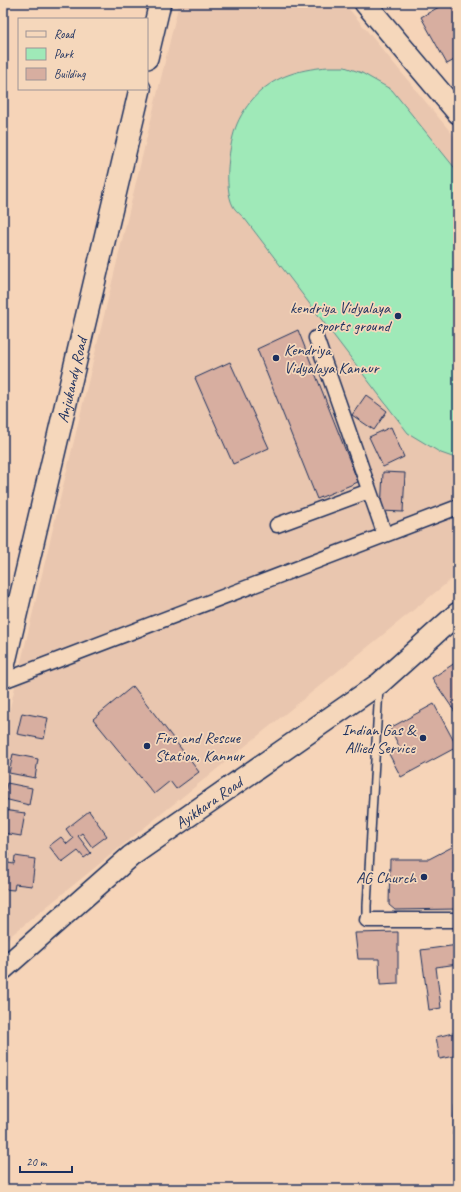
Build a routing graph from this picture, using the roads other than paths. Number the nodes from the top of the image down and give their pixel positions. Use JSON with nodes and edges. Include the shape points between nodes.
{"nodes":[{"id":1,"x":160,"y":3,"type":"edge"},
{"id":2,"x":374,"y":5,"type":"edge"},
{"id":3,"x":148,"y":54,"type":"edge"},
{"id":4,"x":140,"y":90,"type":"edge"},
{"id":5,"x":458,"y":113,"type":"edge"},
{"id":6,"x":316,"y":338,"type":"dead end"},
{"id":7,"x":369,"y":491,"type":"junction"},
{"id":8,"x":458,"y":507,"type":"edge"},
{"id":9,"x":276,"y":524,"type":"dead end"},
{"id":10,"x":385,"y":536,"type":"junction"},
{"id":11,"x":458,"y":613,"type":"edge"},
{"id":12,"x":3,"y":670,"type":"edge"},
{"id":13,"x":3,"y":681,"type":"edge"},
{"id":14,"x":380,"y":683,"type":"junction"},
{"id":15,"x":367,"y":920,"type":"joint"},
{"id":16,"x":458,"y":920,"type":"edge"},
{"id":17,"x":3,"y":969,"type":"edge"}],
"edges":[{"from":1,"to":3,"type":"main road"},
{"from":2,"to":5,"type":"main road"},
{"from":4,"to":12,"type":"main road","name":"Anjukandy Road"},
{"from":6,"to":7,"type":"street"},
{"from":7,"to":9,"type":"street"},
{"from":7,"to":10,"type":"street"},
{"from":8,"to":10,"type":"street"},
{"from":10,"to":13,"type":"street"},
{"from":11,"to":14,"type":"main road","name":"Ayikkara Road"},
{"from":14,"to":15,"type":"lane"},
{"from":14,"to":17,"type":"main road","name":"Ayikkara Road","via":[[131,856]]},
{"from":15,"to":16,"type":"street"}]}
